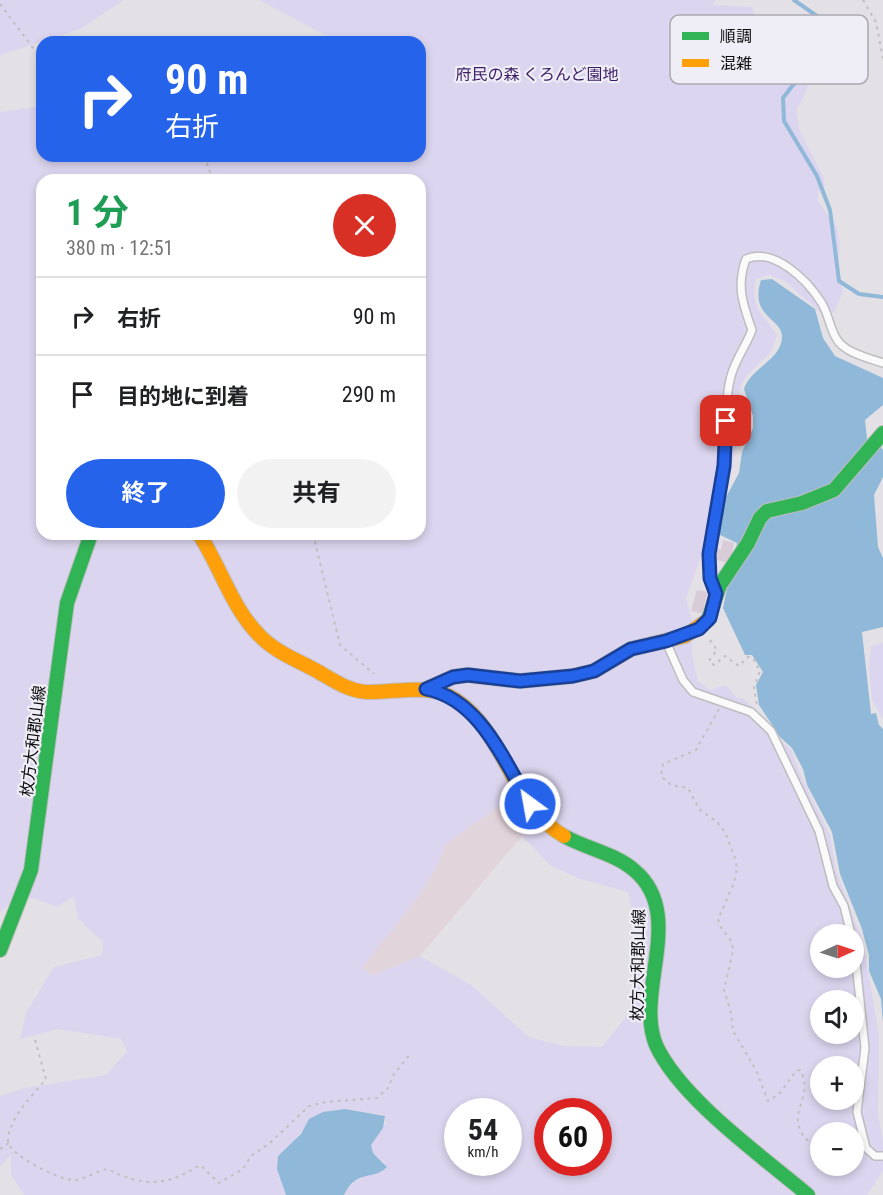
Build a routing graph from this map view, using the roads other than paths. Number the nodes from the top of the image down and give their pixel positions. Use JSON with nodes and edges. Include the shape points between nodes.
{"nodes":[{"id":1,"x":883,"y":363,"type":"edge"},
{"id":2,"x":880,"y":435,"type":"edge"},
{"id":3,"x":89,"y":540,"type":"edge"},
{"id":4,"x":203,"y":540,"type":"edge"},
{"id":5,"x":716,"y":594,"type":"junction"},
{"id":6,"x":666,"y":641,"type":"junction"},
{"id":7,"x":426,"y":689,"type":"junction"},
{"id":8,"x":848,"y":924,"type":"edge"},
{"id":9,"x":0,"y":950,"type":"edge"},
{"id":10,"x":858,"y":978,"type":"edge"},
{"id":11,"x":883,"y":1156,"type":"edge"},
{"id":12,"x":807,"y":1195,"type":"edge"}],
"edges":[{"from":1,"to":5,"type":"lane","via":[[844,347],[835,336],[822,303],[782,262],[769,256],[746,259],[741,304],[752,330],[731,374],[728,393],[724,466],[709,554],[710,578]]},
{"from":2,"to":5,"type":"main road","via":[[834,490],[767,511]]},
{"from":3,"to":9,"type":"main road","name":"枚方大和郡山線","via":[[67,603],[31,870]]},
{"from":4,"to":7,"type":"main road","name":"枚方大和郡山線","via":[[254,629],[270,645],[362,692]]},
{"from":5,"to":6,"type":"main road","via":[[710,618],[699,629]]},
{"from":6,"to":7,"type":"main road","via":[[631,649],[594,671],[573,676],[520,681],[468,675]]},
{"from":6,"to":8,"type":"lane","via":[[683,681],[693,692],[760,718],[784,756],[819,831],[833,886]]},
{"from":7,"to":12,"type":"main road","name":"枚方大和郡山線","via":[[457,700],[478,721],[536,813],[550,828],[628,865],[645,879],[657,908],[651,1015],[662,1058],[688,1089]]},
{"from":10,"to":11,"type":"lane","via":[[865,1048],[857,1112],[866,1148],[875,1156]]}]}
